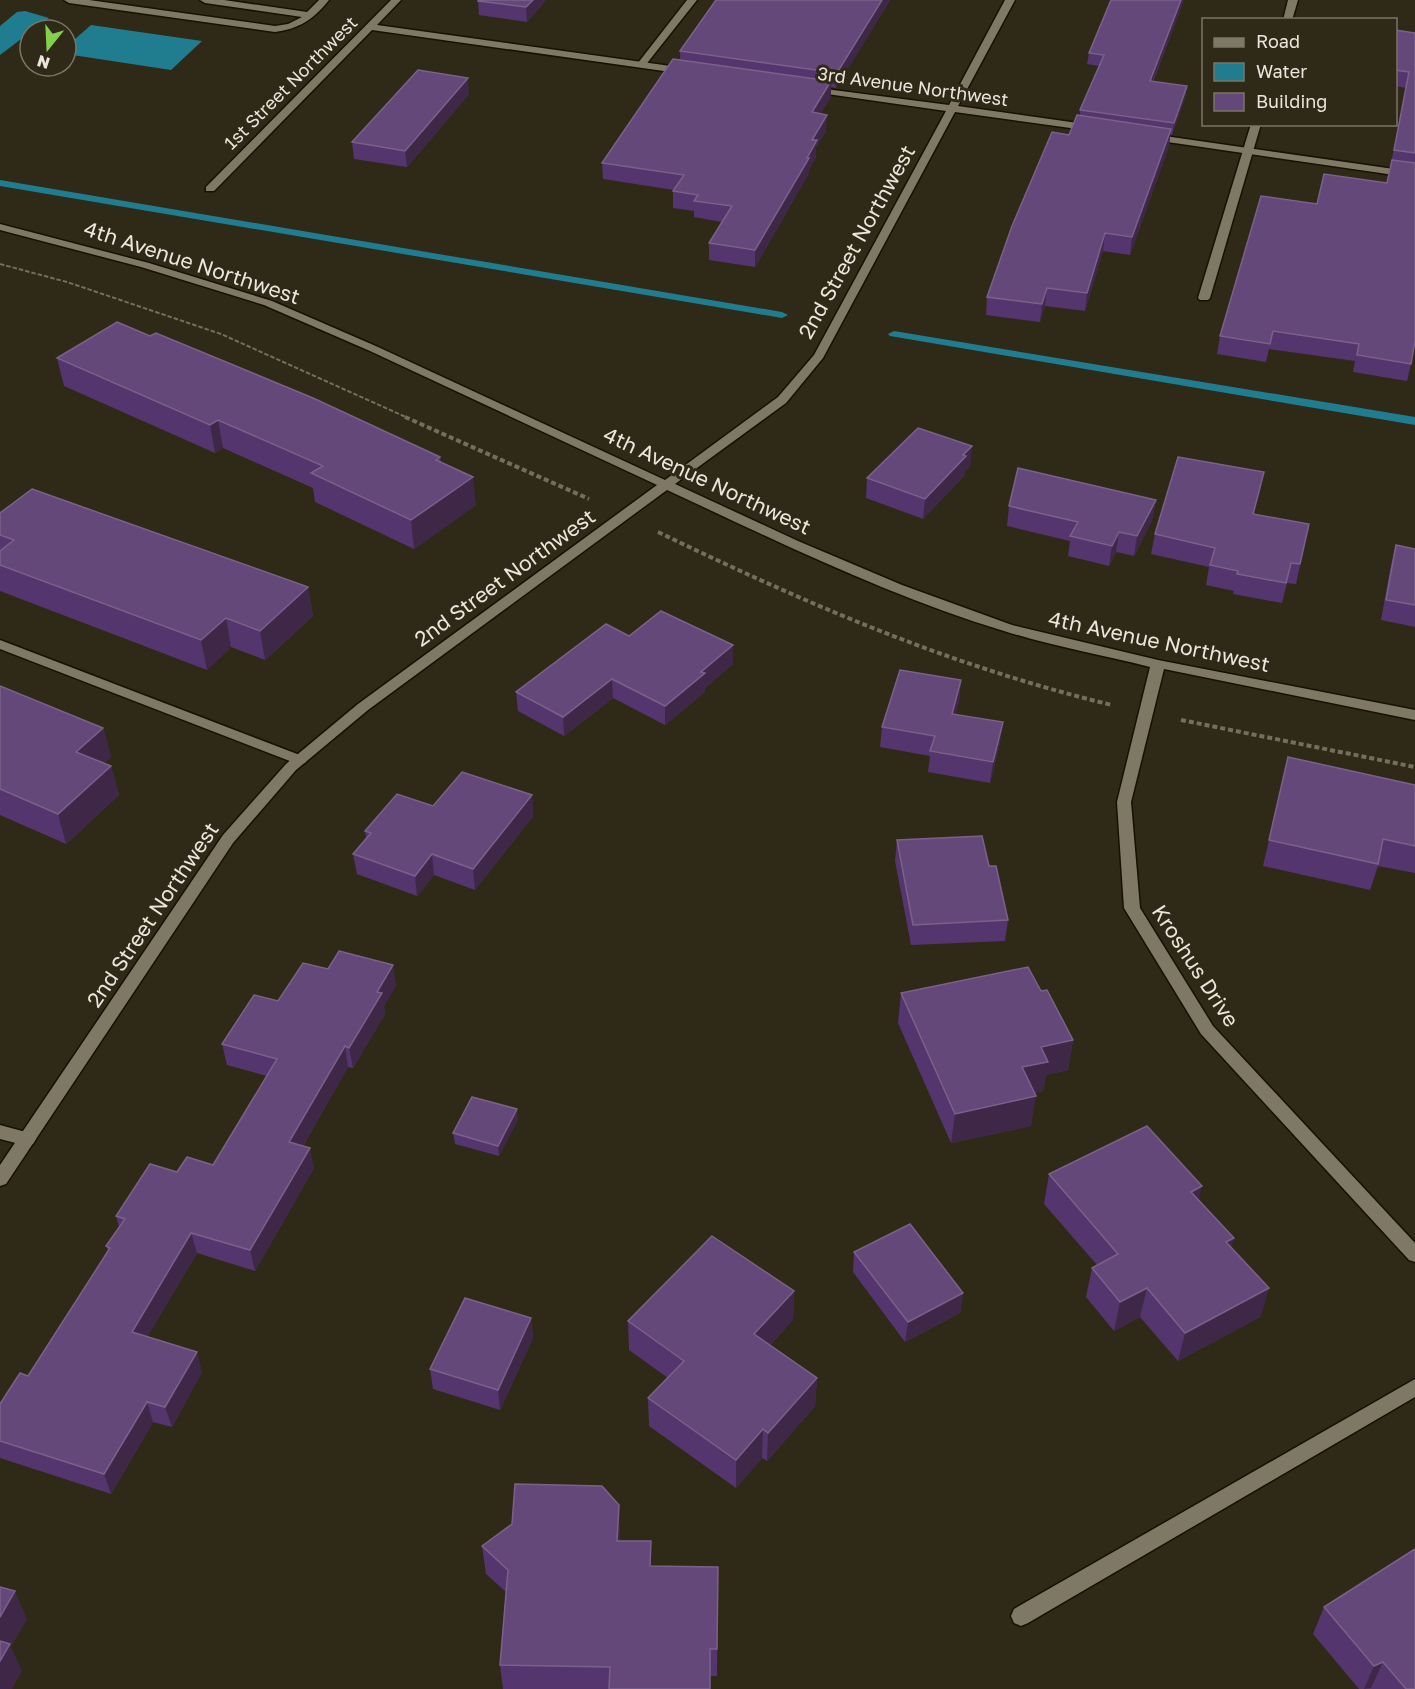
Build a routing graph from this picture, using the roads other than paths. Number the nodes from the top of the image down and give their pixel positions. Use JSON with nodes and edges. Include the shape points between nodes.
{"nodes":[{"id":1,"x":69,"y":0,"type":"edge"},
{"id":2,"x":205,"y":0,"type":"edge"},
{"id":3,"x":324,"y":0,"type":"edge"},
{"id":4,"x":396,"y":0,"type":"edge"},
{"id":5,"x":692,"y":0,"type":"edge"},
{"id":6,"x":1010,"y":0,"type":"edge"},
{"id":7,"x":1293,"y":0,"type":"edge"},
{"id":8,"x":310,"y":15,"type":"junction"},
{"id":9,"x":1288,"y":18,"type":"edge"},
{"id":10,"x":370,"y":27,"type":"junction"},
{"id":11,"x":641,"y":65,"type":"junction"},
{"id":12,"x":699,"y":73,"type":"edge"},
{"id":13,"x":803,"y":88,"type":"edge"},
{"id":14,"x":953,"y":109,"type":"junction"},
{"id":15,"x":1255,"y":126,"type":"edge"},
{"id":16,"x":1106,"y":130,"type":"edge"},
{"id":17,"x":1142,"y":135,"type":"edge"},
{"id":18,"x":1248,"y":150,"type":"junction"},
{"id":19,"x":1415,"y":175,"type":"edge"},
{"id":20,"x":210,"y":189,"type":"dead end"},
{"id":21,"x":0,"y":227,"type":"edge"},
{"id":22,"x":1204,"y":298,"type":"dead end"},
{"id":23,"x":669,"y":484,"type":"junction"},
{"id":24,"x":0,"y":644,"type":"edge"},
{"id":25,"x":1158,"y":664,"type":"junction"},
{"id":26,"x":1415,"y":715,"type":"edge"},
{"id":27,"x":300,"y":760,"type":"junction"},
{"id":28,"x":0,"y":1132,"type":"edge"},
{"id":29,"x":27,"y":1139,"type":"junction"},
{"id":30,"x":0,"y":1179,"type":"edge"},
{"id":31,"x":1415,"y":1255,"type":"edge"},
{"id":32,"x":1415,"y":1387,"type":"edge"},
{"id":33,"x":1021,"y":1616,"type":"dead end"}],
"edges":[{"from":1,"to":8,"type":"street","via":[[275,28],[289,27]]},
{"from":2,"to":8,"type":"street"},
{"from":3,"to":8,"type":"street"},
{"from":4,"to":10,"type":"street","name":"1st Street Northwest"},
{"from":5,"to":11,"type":"street"},
{"from":6,"to":14,"type":"street","name":"2nd Street Northwest"},
{"from":7,"to":9,"type":"street"},
{"from":10,"to":11,"type":"street"},
{"from":10,"to":20,"type":"street","name":"1st Street Northwest"},
{"from":11,"to":12,"type":"street"},
{"from":13,"to":14,"type":"street","name":"3rd Avenue Northwest"},
{"from":14,"to":16,"type":"street","name":"3rd Avenue Northwest"},
{"from":14,"to":23,"type":"street","name":"2nd Street Northwest","via":[[819,356],[782,400]]},
{"from":15,"to":18,"type":"street"},
{"from":17,"to":18,"type":"street"},
{"from":18,"to":19,"type":"street"},
{"from":18,"to":22,"type":"street"},
{"from":21,"to":23,"type":"street","name":"4th Avenue Northwest","via":[[146,264],[268,303]]},
{"from":23,"to":25,"type":"street","name":"4th Avenue Northwest","via":[[793,544],[897,588],[1008,628]]},
{"from":23,"to":27,"type":"street","name":"2nd Street Northwest","via":[[363,707]]},
{"from":24,"to":27,"type":"street"},
{"from":25,"to":26,"type":"street","name":"4th Avenue Northwest"},
{"from":25,"to":31,"type":"street","name":"Kroshus Drive","via":[[1124,802],[1132,908],[1207,1030]]},
{"from":27,"to":29,"type":"street","name":"2nd Street Northwest","via":[[228,839]]},
{"from":28,"to":29,"type":"street"},
{"from":29,"to":30,"type":"street","name":"2nd Street Northwest"},
{"from":32,"to":33,"type":"street"}]}
